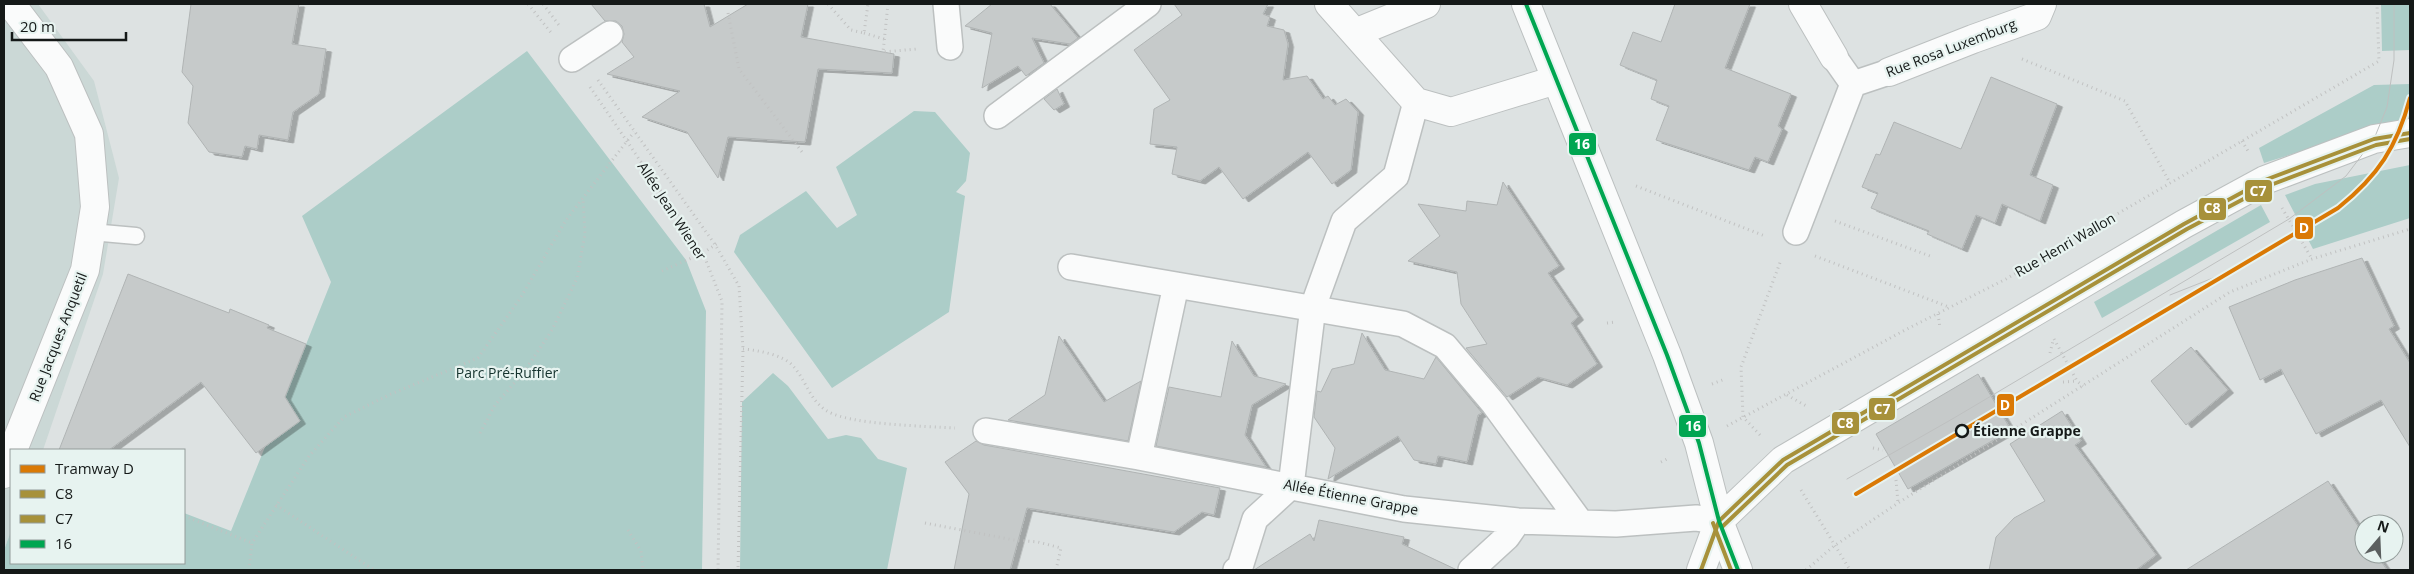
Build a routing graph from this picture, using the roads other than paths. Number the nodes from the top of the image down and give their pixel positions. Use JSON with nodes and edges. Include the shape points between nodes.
{"nodes":[{"id":1,"x":10,"y":4,"type":"edge"},
{"id":2,"x":946,"y":4,"type":"edge"},
{"id":3,"x":1148,"y":4,"type":"edge"},
{"id":4,"x":1329,"y":4,"type":"edge"},
{"id":5,"x":1426,"y":4,"type":"edge"},
{"id":6,"x":1526,"y":4,"type":"edge"},
{"id":7,"x":1803,"y":4,"type":"edge"},
{"id":8,"x":2042,"y":4,"type":"edge"},
{"id":9,"x":1355,"y":33,"type":"junction"},
{"id":10,"x":610,"y":34,"type":"dead end"},
{"id":11,"x":950,"y":46,"type":"road end"},
{"id":12,"x":576,"y":56,"type":"road end"},
{"id":13,"x":1834,"y":57,"type":"joint"},
{"id":14,"x":1889,"y":72,"type":"joint"},
{"id":15,"x":1556,"y":80,"type":"junction"},
{"id":16,"x":1853,"y":84,"type":"junction"},
{"id":17,"x":1416,"y":102,"type":"junction"},
{"id":18,"x":998,"y":116,"type":"dead end"},
{"id":19,"x":2410,"y":132,"type":"edge"},
{"id":20,"x":1800,"y":221,"type":"road end"},
{"id":21,"x":91,"y":232,"type":"junction"},
{"id":22,"x":136,"y":236,"type":"dead end"},
{"id":23,"x":1071,"y":267,"type":"dead end"},
{"id":24,"x":1176,"y":285,"type":"junction"},
{"id":25,"x":1313,"y":307,"type":"junction"},
{"id":26,"x":986,"y":431,"type":"road end"},
{"id":27,"x":13,"y":449,"type":"edge"},
{"id":28,"x":1139,"y":457,"type":"junction"},
{"id":29,"x":10,"y":458,"type":"edge"},
{"id":30,"x":4,"y":474,"type":"edge"},
{"id":31,"x":1291,"y":486,"type":"junction"},
{"id":32,"x":1518,"y":521,"type":"junction"},
{"id":33,"x":1719,"y":521,"type":"junction"},
{"id":34,"x":1581,"y":523,"type":"junction"},
{"id":35,"x":1236,"y":570,"type":"edge"},
{"id":36,"x":1471,"y":570,"type":"edge"},
{"id":37,"x":1701,"y":570,"type":"edge"},
{"id":38,"x":1738,"y":570,"type":"edge"}],
"edges":[{"from":1,"to":21,"type":"street","name":"Rue Jacques Anquetil","via":[[59,67],[89,134],[95,207]]},
{"from":2,"to":11,"type":"street"},
{"from":3,"to":18,"type":"street"},
{"from":4,"to":9,"type":"street"},
{"from":5,"to":9,"type":"street"},
{"from":6,"to":15,"type":"street"},
{"from":7,"to":13,"type":"street"},
{"from":8,"to":14,"type":"street","name":"Rue Rosa Luxemburg","via":[[2037,16]]},
{"from":9,"to":17,"type":"street"},
{"from":10,"to":12,"type":"street"},
{"from":13,"to":16,"type":"street"},
{"from":14,"to":16,"type":"street","name":"Rue Rosa Luxemburg"},
{"from":15,"to":17,"type":"street","via":[[1452,112]]},
{"from":15,"to":33,"type":"street","via":[[1670,364],[1699,443]]},
{"from":16,"to":20,"type":"street"},
{"from":17,"to":25,"type":"street","via":[[1396,176],[1344,221]]},
{"from":19,"to":33,"type":"street","via":[[2374,139],[2265,180],[2184,224],[1783,460]]},
{"from":21,"to":22,"type":"lane"},
{"from":21,"to":27,"type":"street","name":"Rue Jacques Anquetil","via":[[85,270]]},
{"from":23,"to":24,"type":"street"},
{"from":24,"to":25,"type":"street"},
{"from":24,"to":28,"type":"street"},
{"from":25,"to":31,"type":"street"},
{"from":25,"to":34,"type":"street","via":[[1403,324],[1445,346],[1494,404]]},
{"from":26,"to":28,"type":"street","name":"Allée Étienne Grappe"},
{"from":28,"to":31,"type":"street","name":"Allée Étienne Grappe"},
{"from":29,"to":30,"type":"street"},
{"from":31,"to":32,"type":"street","name":"Allée Étienne Grappe","via":[[1404,509]]},
{"from":31,"to":35,"type":"street","via":[[1255,519],[1240,567]]},
{"from":32,"to":34,"type":"street","name":"Allée Étienne Grappe"},
{"from":32,"to":36,"type":"street"},
{"from":33,"to":34,"type":"street","name":"Allée Étienne Grappe","via":[[1696,518],[1616,524]]},
{"from":33,"to":37,"type":"street"},
{"from":33,"to":38,"type":"street"}]}
